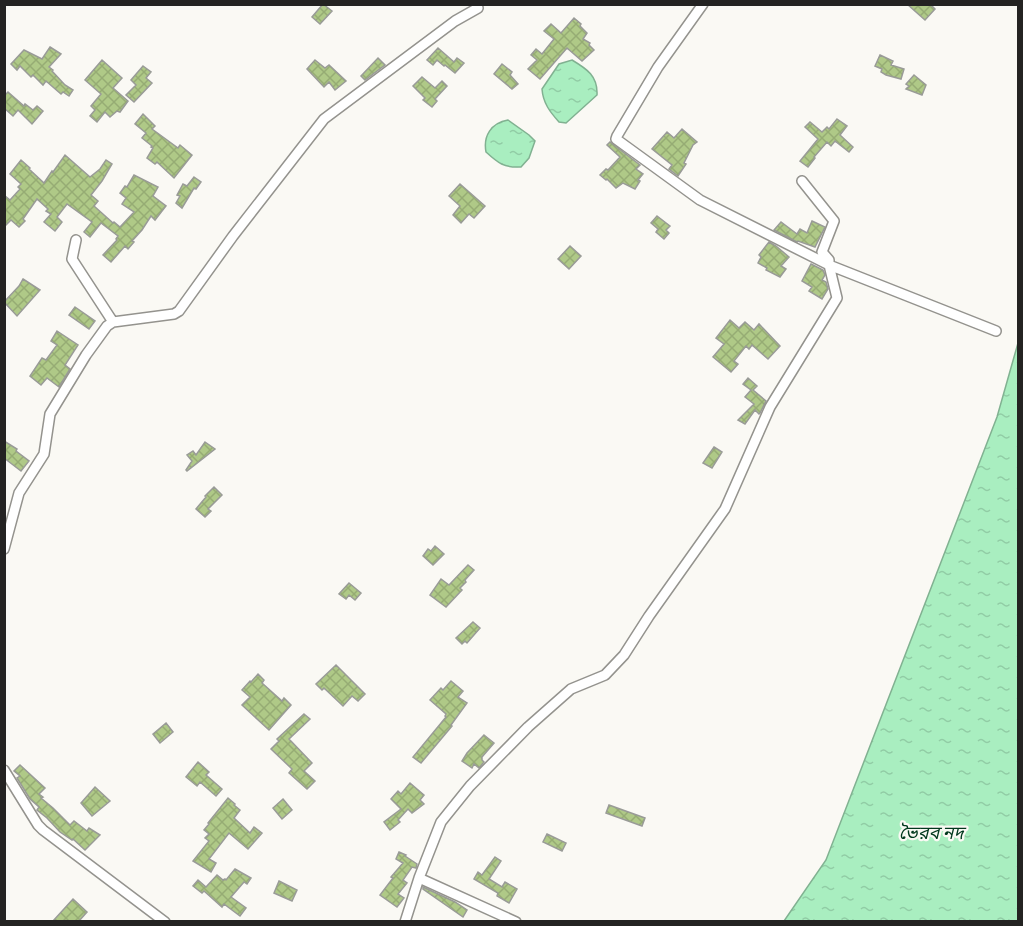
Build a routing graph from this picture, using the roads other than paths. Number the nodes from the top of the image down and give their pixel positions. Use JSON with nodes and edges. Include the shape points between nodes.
{"nodes":[{"id":1,"x":703,"y":4,"type":"edge"},
{"id":2,"x":478,"y":8,"type":"dead end"},
{"id":3,"x":802,"y":181,"type":"dead end"},
{"id":4,"x":76,"y":240,"type":"dead end"},
{"id":5,"x":829,"y":265,"type":"junction"},
{"id":6,"x":112,"y":322,"type":"junction"},
{"id":7,"x":996,"y":330,"type":"dead end"},
{"id":8,"x":4,"y":549,"type":"edge"},
{"id":9,"x":4,"y":770,"type":"edge"},
{"id":10,"x":419,"y":878,"type":"junction"},
{"id":11,"x":165,"y":921,"type":"edge"},
{"id":12,"x":405,"y":921,"type":"edge"},
{"id":13,"x":516,"y":921,"type":"edge"}],
"edges":[{"from":1,"to":5,"type":"street","via":[[658,67],[616,139],[700,200]]},
{"from":2,"to":6,"type":"street","via":[[454,21],[324,119],[179,310],[174,314]]},
{"from":3,"to":5,"type":"street","via":[[834,221],[822,252]]},
{"from":4,"to":6,"type":"street","via":[[72,260]]},
{"from":5,"to":7,"type":"street"},
{"from":5,"to":10,"type":"street","via":[[837,298],[770,407],[725,509],[624,655],[605,675],[562,696],[463,795],[441,822]]},
{"from":6,"to":8,"type":"street","via":[[86,355],[50,414],[44,454],[19,493]]},
{"from":9,"to":11,"type":"street","via":[[42,830]]},
{"from":10,"to":12,"type":"street"},
{"from":10,"to":13,"type":"street"}]}
